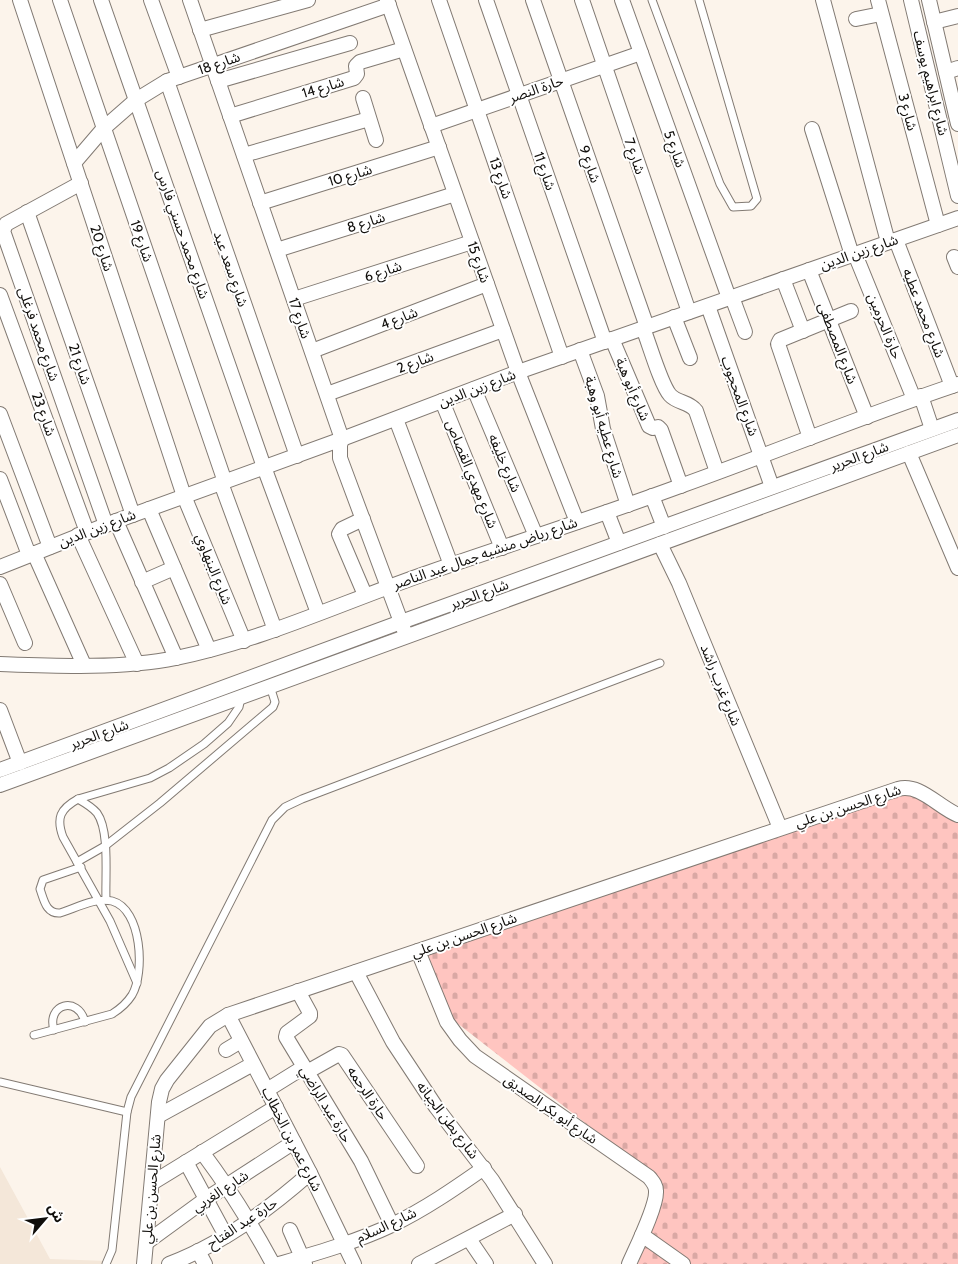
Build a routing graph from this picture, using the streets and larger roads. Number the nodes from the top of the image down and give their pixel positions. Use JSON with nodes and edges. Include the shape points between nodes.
{"nodes":[{"id":1,"x":20,"y":0,"type":"edge"},
{"id":2,"x":60,"y":0,"type":"edge"},
{"id":3,"x":101,"y":0,"type":"edge"},
{"id":4,"x":151,"y":0,"type":"edge"},
{"id":5,"x":190,"y":0,"type":"edge"},
{"id":6,"x":308,"y":0,"type":"edge"},
{"id":7,"x":439,"y":0,"type":"edge"},
{"id":8,"x":486,"y":0,"type":"edge"},
{"id":9,"x":533,"y":0,"type":"edge"},
{"id":10,"x":582,"y":0,"type":"edge"},
{"id":11,"x":622,"y":0,"type":"edge"},
{"id":12,"x":823,"y":0,"type":"edge"},
{"id":13,"x":878,"y":0,"type":"edge"},
{"id":14,"x":911,"y":0,"type":"edge"},
{"id":15,"x":929,"y":0,"type":"edge"},
{"id":16,"x":388,"y":3,"type":"edge"},
{"id":17,"x":881,"y":14,"type":"junction"},
{"id":18,"x":958,"y":16,"type":"edge"},
{"id":19,"x":856,"y":19,"type":"dead end"},
{"id":20,"x":934,"y":22,"type":"junction"},
{"id":21,"x":200,"y":30,"type":"junction"},
{"id":22,"x":350,"y":43,"type":"dead end"},
{"id":23,"x":404,"y":50,"type":"junction"},
{"id":24,"x":641,"y":53,"type":"junction"},
{"id":25,"x":212,"y":64,"type":"junction"},
{"id":26,"x":604,"y":65,"type":"junction"},
{"id":27,"x":952,"y":70,"type":"edge"},
{"id":28,"x":173,"y":79,"type":"junction"},
{"id":29,"x":218,"y":81,"type":"junction"},
{"id":30,"x":561,"y":81,"type":"junction"},
{"id":31,"x":519,"y":95,"type":"junction"},
{"id":32,"x":363,"y":98,"type":"dead end"},
{"id":33,"x":136,"y":100,"type":"junction"},
{"id":34,"x":956,"y":105,"type":"edge"},
{"id":35,"x":477,"y":110,"type":"junction"},
{"id":36,"x":230,"y":116,"type":"junction"},
{"id":37,"x":369,"y":119,"type":"junction"},
{"id":38,"x":958,"y":124,"type":"edge"},
{"id":39,"x":432,"y":126,"type":"junction"},
{"id":40,"x":104,"y":128,"type":"junction"},
{"id":41,"x":812,"y":129,"type":"dead end"},
{"id":42,"x":376,"y":140,"type":"dead end"},
{"id":43,"x":439,"y":147,"type":"junction"},
{"id":44,"x":244,"y":155,"type":"junction"},
{"id":45,"x":74,"y":162,"type":"junction"},
{"id":46,"x":81,"y":183,"type":"junction"},
{"id":47,"x":455,"y":194,"type":"junction"},
{"id":48,"x":958,"y":196,"type":"edge"},
{"id":49,"x":260,"y":203,"type":"junction"},
{"id":50,"x":27,"y":212,"type":"junction"},
{"id":51,"x":958,"y":218,"type":"edge"},
{"id":52,"x":938,"y":224,"type":"junction"},
{"id":53,"x":892,"y":241,"type":"junction"},
{"id":54,"x":472,"y":242,"type":"junction"},
{"id":55,"x":277,"y":250,"type":"junction"},
{"id":56,"x":853,"y":255,"type":"junction"},
{"id":57,"x":809,"y":270,"type":"junction"},
{"id":58,"x":783,"y":279,"type":"junction"},
{"id":59,"x":487,"y":284,"type":"junction"},
{"id":60,"x":0,"y":295,"type":"edge"},
{"id":61,"x":730,"y":298,"type":"junction"},
{"id":62,"x":294,"y":299,"type":"junction"},
{"id":63,"x":708,"y":306,"type":"junction"},
{"id":64,"x":851,"y":311,"type":"dead end"},
{"id":65,"x":689,"y":312,"type":"junction"},
{"id":66,"x":674,"y":317,"type":"junction"},
{"id":67,"x":829,"y":320,"type":"junction"},
{"id":68,"x":645,"y":328,"type":"junction"},
{"id":69,"x":503,"y":330,"type":"junction"},
{"id":70,"x":804,"y":331,"type":"junction"},
{"id":71,"x":745,"y":332,"type":"dead end"},
{"id":72,"x":608,"y":340,"type":"junction"},
{"id":73,"x":580,"y":350,"type":"junction"},
{"id":74,"x":312,"y":351,"type":"junction"},
{"id":75,"x":562,"y":356,"type":"junction"},
{"id":76,"x":690,"y":358,"type":"dead end"},
{"id":77,"x":518,"y":372,"type":"junction"},
{"id":78,"x":955,"y":385,"type":"edge"},
{"id":79,"x":474,"y":389,"type":"junction"},
{"id":80,"x":327,"y":394,"type":"junction"},
{"id":81,"x":918,"y":398,"type":"junction"},
{"id":82,"x":442,"y":401,"type":"junction"},
{"id":83,"x":0,"y":414,"type":"edge"},
{"id":84,"x":867,"y":416,"type":"junction"},
{"id":85,"x":396,"y":419,"type":"junction"},
{"id":86,"x":958,"y":420,"type":"edge"},
{"id":87,"x":932,"y":429,"type":"junction"},
{"id":88,"x":958,"y":435,"type":"edge"},
{"id":89,"x":810,"y":438,"type":"junction"},
{"id":90,"x":342,"y":440,"type":"junction"},
{"id":91,"x":909,"y":453,"type":"junction"},
{"id":92,"x":297,"y":456,"type":"junction"},
{"id":93,"x":761,"y":456,"type":"junction"},
{"id":94,"x":264,"y":467,"type":"junction"},
{"id":95,"x":717,"y":472,"type":"junction"},
{"id":96,"x":0,"y":479,"type":"edge"},
{"id":97,"x":223,"y":482,"type":"junction"},
{"id":98,"x":681,"y":486,"type":"junction"},
{"id":99,"x":772,"y":487,"type":"junction"},
{"id":100,"x":184,"y":496,"type":"junction"},
{"id":101,"x":652,"y":496,"type":"junction"},
{"id":102,"x":628,"y":505,"type":"junction"},
{"id":103,"x":149,"y":509,"type":"junction"},
{"id":104,"x":607,"y":512,"type":"junction"},
{"id":105,"x":133,"y":515,"type":"junction"},
{"id":106,"x":363,"y":519,"type":"junction"},
{"id":107,"x":577,"y":522,"type":"junction"},
{"id":108,"x":111,"y":523,"type":"junction"},
{"id":109,"x":664,"y":527,"type":"junction"},
{"id":110,"x":82,"y":534,"type":"junction"},
{"id":111,"x":536,"y":536,"type":"junction"},
{"id":112,"x":619,"y":543,"type":"junction"},
{"id":113,"x":660,"y":544,"type":"junction"},
{"id":114,"x":50,"y":547,"type":"junction"},
{"id":115,"x":502,"y":548,"type":"junction"},
{"id":116,"x":591,"y":553,"type":"junction"},
{"id":117,"x":32,"y":554,"type":"junction"},
{"id":118,"x":571,"y":560,"type":"junction"},
{"id":119,"x":451,"y":565,"type":"junction"},
{"id":120,"x":596,"y":567,"type":"junction"},
{"id":121,"x":0,"y":568,"type":"edge"},
{"id":122,"x":174,"y":568,"type":"junction"},
{"id":123,"x":958,"y":568,"type":"edge"},
{"id":124,"x":576,"y":574,"type":"junction"},
{"id":125,"x":142,"y":582,"type":"junction"},
{"id":126,"x":0,"y":584,"type":"edge"},
{"id":127,"x":388,"y":586,"type":"junction"},
{"id":128,"x":365,"y":595,"type":"junction"},
{"id":129,"x":318,"y":613,"type":"junction"},
{"id":130,"x":401,"y":622,"type":"junction"},
{"id":131,"x":275,"y":630,"type":"junction"},
{"id":132,"x":406,"y":636,"type":"junction"},
{"id":133,"x":244,"y":641,"type":"junction"},
{"id":134,"x":25,"y":642,"type":"dead end"},
{"id":135,"x":209,"y":650,"type":"junction"},
{"id":136,"x":176,"y":658,"type":"junction"},
{"id":137,"x":0,"y":664,"type":"edge"},
{"id":138,"x":137,"y":664,"type":"junction"},
{"id":139,"x":84,"y":665,"type":"junction"},
{"id":140,"x":265,"y":673,"type":"junction"},
{"id":141,"x":270,"y":686,"type":"junction"},
{"id":142,"x":0,"y":710,"type":"edge"},
{"id":143,"x":20,"y":763,"type":"junction"},
{"id":144,"x":0,"y":770,"type":"edge"},
{"id":145,"x":0,"y":785,"type":"edge"},
{"id":146,"x":958,"y":815,"type":"edge"},
{"id":147,"x":780,"y":828,"type":"junction"},
{"id":148,"x":418,"y":951,"type":"junction"},
{"id":149,"x":356,"y":972,"type":"junction"},
{"id":150,"x":298,"y":991,"type":"junction"},
{"id":151,"x":228,"y":1015,"type":"junction"},
{"id":152,"x":241,"y":1041,"type":"junction"},
{"id":153,"x":226,"y":1050,"type":"dead end"},
{"id":154,"x":253,"y":1064,"type":"junction"},
{"id":155,"x":306,"y":1069,"type":"junction"},
{"id":156,"x":267,"y":1090,"type":"junction"},
{"id":157,"x":276,"y":1107,"type":"junction"},
{"id":158,"x":158,"y":1116,"type":"junction"},
{"id":159,"x":294,"y":1142,"type":"junction"},
{"id":160,"x":202,"y":1152,"type":"junction"},
{"id":161,"x":186,"y":1162,"type":"junction"},
{"id":162,"x":417,"y":1166,"type":"dead end"},
{"id":163,"x":484,"y":1168,"type":"junction"},
{"id":164,"x":310,"y":1173,"type":"junction"},
{"id":165,"x":152,"y":1183,"type":"junction"},
{"id":166,"x":227,"y":1186,"type":"junction"},
{"id":167,"x":206,"y":1199,"type":"junction"},
{"id":168,"x":515,"y":1214,"type":"junction"},
{"id":169,"x":250,"y":1221,"type":"junction"},
{"id":170,"x":392,"y":1225,"type":"junction"},
{"id":171,"x":290,"y":1230,"type":"dead end"},
{"id":172,"x":642,"y":1235,"type":"junction"},
{"id":173,"x":226,"y":1236,"type":"junction"},
{"id":174,"x":469,"y":1239,"type":"junction"},
{"id":175,"x":147,"y":1242,"type":"junction"},
{"id":176,"x":345,"y":1244,"type":"junction"},
{"id":177,"x":198,"y":1251,"type":"junction"},
{"id":178,"x":303,"y":1261,"type":"edge"},
{"id":179,"x":173,"y":1263,"type":"edge"},
{"id":180,"x":544,"y":1263,"type":"edge"},
{"id":181,"x":144,"y":1264,"type":"edge"},
{"id":182,"x":205,"y":1264,"type":"edge"},
{"id":183,"x":273,"y":1264,"type":"edge"},
{"id":184,"x":279,"y":1264,"type":"edge"},
{"id":185,"x":354,"y":1264,"type":"edge"},
{"id":186,"x":419,"y":1264,"type":"edge"},
{"id":187,"x":486,"y":1264,"type":"edge"},
{"id":188,"x":628,"y":1264,"type":"edge"},
{"id":189,"x":683,"y":1264,"type":"edge"}],
"edges":[{"from":1,"to":45,"type":"street","name":"شارع 20"},
{"from":2,"to":40,"type":"street","name":"شارع 19"},
{"from":3,"to":33,"type":"street","name":"شارع محمد حسني فارس"},
{"from":4,"to":28,"type":"street","name":"شارع سعد عيد"},
{"from":5,"to":21,"type":"street","name":"شارع 17"},
{"from":6,"to":21,"type":"street"},
{"from":7,"to":35,"type":"street","name":"شارع 13"},
{"from":8,"to":31,"type":"street","name":"شارع 11"},
{"from":9,"to":30,"type":"street","name":"شارع 9"},
{"from":10,"to":26,"type":"street","name":"شارع 7"},
{"from":11,"to":24,"type":"street","name":"شارع 5"},
{"from":12,"to":53,"type":"street"},
{"from":13,"to":17,"type":"street","name":"شارع 3"},
{"from":14,"to":48,"type":"street","name":"شارع ابراهيم يوسف"},
{"from":15,"to":20,"type":"street"},
{"from":16,"to":23,"type":"street","name":"شارع 15"},
{"from":16,"to":25,"type":"street","name":"شارع 18"},
{"from":17,"to":19,"type":"street"},
{"from":17,"to":52,"type":"street","name":"شارع 3"},
{"from":18,"to":20,"type":"street"},
{"from":20,"to":27,"type":"street"},
{"from":21,"to":25,"type":"street","name":"شارع 17"},
{"from":22,"to":29,"type":"street"},
{"from":23,"to":36,"type":"street","name":"شارع 14","via":[[360,62],[354,78]]},
{"from":23,"to":39,"type":"street","name":"شارع 15"},
{"from":24,"to":26,"type":"street","name":"حارة النصر"},
{"from":24,"to":61,"type":"street","name":"شارع 5"},
{"from":25,"to":28,"type":"street","name":"شارع 18"},
{"from":25,"to":29,"type":"street","name":"شارع 17"},
{"from":26,"to":30,"type":"street","name":"حارة النصر"},
{"from":26,"to":65,"type":"street","name":"شارع 7"},
{"from":27,"to":34,"type":"street"},
{"from":28,"to":33,"type":"street","name":"شارع 18"},
{"from":28,"to":92,"type":"street","name":"شارع سعد عيد"},
{"from":29,"to":36,"type":"street","name":"شارع 17"},
{"from":30,"to":31,"type":"street","name":"حارة النصر"},
{"from":30,"to":68,"type":"street","name":"شارع 9"},
{"from":31,"to":35,"type":"street","name":"حارة النصر"},
{"from":31,"to":72,"type":"street","name":"شارع 11"},
{"from":32,"to":37,"type":"street"},
{"from":33,"to":40,"type":"street","name":"شارع 18"},
{"from":33,"to":94,"type":"street","name":"شارع محمد حسني فارس"},
{"from":34,"to":38,"type":"street"},
{"from":35,"to":39,"type":"street","name":"حارة النصر"},
{"from":35,"to":75,"type":"street","name":"شارع 13"},
{"from":36,"to":44,"type":"street","name":"شارع 17"},
{"from":37,"to":42,"type":"street"},
{"from":37,"to":44,"type":"street"},
{"from":39,"to":43,"type":"street","name":"شارع 15"},
{"from":40,"to":45,"type":"street","name":"شارع 18"},
{"from":40,"to":97,"type":"street","name":"شارع 19"},
{"from":41,"to":56,"type":"street","name":"حارة الحرمين"},
{"from":43,"to":47,"type":"street","name":"شارع 15"},
{"from":43,"to":49,"type":"street","name":"شارع 10"},
{"from":44,"to":49,"type":"street","name":"شارع 17"},
{"from":45,"to":46,"type":"street","name":"شارع 20"},
{"from":46,"to":50,"type":"street","name":"شارع محمد فرغلى"},
{"from":46,"to":100,"type":"street","name":"شارع 20"},
{"from":47,"to":54,"type":"street","name":"شارع 15"},
{"from":47,"to":55,"type":"street","name":"شارع 8"},
{"from":49,"to":55,"type":"street","name":"شارع 17"},
{"from":50,"to":105,"type":"street","name":"شارع 21"},
{"from":50,"to":108,"type":"street","name":"شارع محمد فرغلى","via":[[6,224],[3,230]]},
{"from":51,"to":52,"type":"street","name":"شارع زين الدين"},
{"from":52,"to":53,"type":"street","name":"شارع زين الدين"},
{"from":53,"to":56,"type":"street","name":"شارع زين الدين"},
{"from":53,"to":78,"type":"street","name":"شارع محمد عطيه"},
{"from":54,"to":59,"type":"street","name":"شارع 15"},
{"from":54,"to":62,"type":"street","name":"شارع 6"},
{"from":55,"to":62,"type":"street","name":"شارع 17"},
{"from":56,"to":57,"type":"street","name":"شارع زين الدين"},
{"from":56,"to":81,"type":"street","name":"حارة الحرمين"},
{"from":57,"to":58,"type":"street","name":"شارع زين الدين"},
{"from":57,"to":67,"type":"street","name":"شارع المصطفى"},
{"from":58,"to":61,"type":"street","name":"شارع زين الدين"},
{"from":58,"to":70,"type":"street"},
{"from":59,"to":69,"type":"street","name":"شارع 15"},
{"from":59,"to":74,"type":"street","name":"شارع 4"},
{"from":60,"to":110,"type":"street","name":"شارع 23"},
{"from":61,"to":63,"type":"street","name":"شارع زين الدين"},
{"from":61,"to":71,"type":"street","name":"شارع 5"},
{"from":62,"to":74,"type":"street","name":"شارع 17"},
{"from":63,"to":65,"type":"street","name":"شارع زين الدين"},
{"from":63,"to":93,"type":"street","name":"شارع المحجوب"},
{"from":64,"to":67,"type":"street"},
{"from":65,"to":66,"type":"street","name":"شارع زين الدين"},
{"from":66,"to":68,"type":"street","name":"شارع زين الدين"},
{"from":66,"to":76,"type":"street"},
{"from":67,"to":70,"type":"street"},
{"from":67,"to":84,"type":"street","name":"شارع المصطفى"},
{"from":68,"to":72,"type":"street","name":"شارع زين الدين"},
{"from":68,"to":95,"type":"street","via":[[666,390],[696,412]]},
{"from":69,"to":77,"type":"street","name":"شارع 15"},
{"from":69,"to":80,"type":"street","name":"شارع 2"},
{"from":70,"to":89,"type":"street","via":[[778,344]]},
{"from":72,"to":73,"type":"street","name":"شارع زين الدين"},
{"from":72,"to":98,"type":"street","name":"شارع أبو هبة","via":[[649,426],[661,430]]},
{"from":73,"to":75,"type":"street","name":"شارع زين الدين"},
{"from":73,"to":102,"type":"street","name":"شارع عطيه أبو وهبة","via":[[597,396],[603,429]]},
{"from":74,"to":80,"type":"street","name":"شارع 17"},
{"from":75,"to":77,"type":"street","name":"شارع زين الدين"},
{"from":77,"to":79,"type":"street","name":"شارع زين الدين"},
{"from":77,"to":107,"type":"street","name":"شارع 15"},
{"from":78,"to":81,"type":"street","name":"شارع رياض منشيه جمال عبد الناصر"},
{"from":79,"to":82,"type":"street","name":"شارع زين الدين"},
{"from":79,"to":111,"type":"street","name":"شارع خليفه"},
{"from":80,"to":90,"type":"street","name":"شارع 17"},
{"from":81,"to":84,"type":"street","name":"شارع رياض منشيه جمال عبد الناصر"},
{"from":81,"to":87,"type":"street","name":"حارة الحرمين"},
{"from":82,"to":85,"type":"street","name":"شارع زين الدين"},
{"from":82,"to":115,"type":"street","name":"شارع مهدي القصاص"},
{"from":83,"to":114,"type":"street"},
{"from":84,"to":89,"type":"street","name":"شارع رياض منشيه جمال عبد الناصر"},
{"from":85,"to":90,"type":"street","name":"شارع زين الدين"},
{"from":85,"to":119,"type":"street"},
{"from":86,"to":87,"type":"street","name":"شارع الحرير"},
{"from":87,"to":99,"type":"street","name":"شارع الحرير"},
{"from":88,"to":91,"type":"street","name":"شارع الحرير"},
{"from":89,"to":93,"type":"street","name":"شارع رياض منشيه جمال عبد الناصر"},
{"from":90,"to":92,"type":"street","name":"شارع زين الدين"},
{"from":90,"to":106,"type":"street","name":"شارع 17","via":[[340,458]]},
{"from":91,"to":113,"type":"street","name":"شارع الحرير"},
{"from":91,"to":123,"type":"street"},
{"from":92,"to":94,"type":"street","name":"شارع زين الدين"},
{"from":93,"to":95,"type":"street","name":"شارع رياض منشيه جمال عبد الناصر"},
{"from":93,"to":99,"type":"street","name":"شارع المحجوب"},
{"from":94,"to":97,"type":"street","name":"شارع زين الدين"},
{"from":94,"to":129,"type":"street","name":"شارع محمد حسني فارس"},
{"from":95,"to":98,"type":"street","name":"شارع رياض منشيه جمال عبد الناصر"},
{"from":96,"to":117,"type":"street"},
{"from":97,"to":100,"type":"street","name":"شارع زين الدين"},
{"from":97,"to":131,"type":"street","name":"شارع 19"},
{"from":98,"to":101,"type":"street","name":"شارع رياض منشيه جمال عبد الناصر"},
{"from":99,"to":109,"type":"street","name":"شارع الحرير"},
{"from":100,"to":103,"type":"street","name":"شارع زين الدين"},
{"from":100,"to":133,"type":"street","name":"شارع البنهاوي"},
{"from":101,"to":102,"type":"street","name":"شارع رياض منشيه جمال عبد الناصر"},
{"from":101,"to":109,"type":"street"},
{"from":102,"to":104,"type":"street","name":"شارع رياض منشيه جمال عبد الناصر"},
{"from":103,"to":105,"type":"street","name":"شارع زين الدين"},
{"from":103,"to":122,"type":"street"},
{"from":104,"to":107,"type":"street","name":"شارع رياض منشيه جمال عبد الناصر"},
{"from":104,"to":112,"type":"street"},
{"from":105,"to":108,"type":"street","name":"شارع زين الدين"},
{"from":106,"to":127,"type":"street","name":"شارع 17"},
{"from":106,"to":128,"type":"street","via":[[339,534]]},
{"from":107,"to":111,"type":"street","name":"شارع رياض منشيه جمال عبد الناصر"},
{"from":108,"to":110,"type":"street","name":"شارع زين الدين"},
{"from":108,"to":125,"type":"street"},
{"from":109,"to":112,"type":"street","name":"شارع الحرير"},
{"from":110,"to":114,"type":"street","name":"شارع زين الدين"},
{"from":110,"to":138,"type":"street","name":"شارع 23"},
{"from":111,"to":115,"type":"street","name":"شارع رياض منشيه جمال عبد الناصر"},
{"from":112,"to":116,"type":"street","name":"شارع الحرير"},
{"from":113,"to":120,"type":"street","name":"شارع الحرير"},
{"from":113,"to":147,"type":"street","name":"شارع غرب راشد"},
{"from":114,"to":117,"type":"street","name":"شارع زين الدين"},
{"from":115,"to":119,"type":"street","name":"شارع رياض منشيه جمال عبد الناصر"},
{"from":116,"to":118,"type":"street","name":"شارع الحرير"},
{"from":116,"to":120,"type":"street"},
{"from":117,"to":121,"type":"street","name":"شارع زين الدين"},
{"from":117,"to":139,"type":"street"},
{"from":118,"to":124,"type":"street"},
{"from":118,"to":130,"type":"street","name":"شارع الحرير"},
{"from":119,"to":127,"type":"street","name":"شارع رياض منشيه جمال عبد الناصر"},
{"from":120,"to":124,"type":"street","name":"شارع الحرير"},
{"from":122,"to":125,"type":"street"},
{"from":122,"to":135,"type":"street"},
{"from":124,"to":132,"type":"street","name":"شارع الحرير"},
{"from":125,"to":136,"type":"street"},
{"from":126,"to":134,"type":"street"},
{"from":127,"to":128,"type":"street","name":"شارع رياض منشيه جمال عبد الناصر"},
{"from":127,"to":130,"type":"street","name":"شارع 17"},
{"from":128,"to":129,"type":"street","name":"شارع رياض منشيه جمال عبد الناصر"},
{"from":129,"to":131,"type":"street","name":"شارع رياض منشيه جمال عبد الناصر"},
{"from":130,"to":132,"type":"street","name":"شارع 17"},
{"from":130,"to":140,"type":"street","name":"شارع الحرير"},
{"from":131,"to":133,"type":"street","name":"شارع رياض منشيه جمال عبد الناصر"},
{"from":132,"to":141,"type":"street","name":"شارع الحرير"},
{"from":133,"to":135,"type":"street","name":"شارع رياض منشيه جمال عبد الناصر"},
{"from":135,"to":136,"type":"street","name":"شارع رياض منشيه جمال عبد الناصر"},
{"from":136,"to":138,"type":"street","name":"شارع رياض منشيه جمال عبد الناصر"},
{"from":137,"to":139,"type":"street","name":"شارع رياض منشيه جمال عبد الناصر"},
{"from":138,"to":139,"type":"street","name":"شارع رياض منشيه جمال عبد الناصر"},
{"from":140,"to":141,"type":"street"},
{"from":140,"to":143,"type":"street","name":"شارع الحرير"},
{"from":141,"to":145,"type":"street","name":"شارع الحرير"},
{"from":142,"to":143,"type":"street"},
{"from":143,"to":144,"type":"street","name":"شارع الحرير"},
{"from":146,"to":147,"type":"street","name":"شارع الحسن بن علي","via":[[918,790],[904,787]]},
{"from":147,"to":148,"type":"street","name":"شارع الحسن بن علي"},
{"from":148,"to":149,"type":"street","name":"شارع الحسن بن علي"},
{"from":148,"to":172,"type":"street","name":"شارع أبو بكر الصديق","via":[[447,1022],[475,1056],[649,1177],[655,1185],[655,1198]]},
{"from":149,"to":150,"type":"street","name":"شارع الحسن بن علي"},
{"from":149,"to":163,"type":"street","name":"شارع بطن الجبانه","via":[[393,1042],[436,1107]]},
{"from":150,"to":151,"type":"street","name":"شارع الحسن بن علي"},
{"from":150,"to":155,"type":"street","name":"حارة عبد الراضي","via":[[310,1016],[286,1037]]},
{"from":151,"to":152,"type":"street","name":"شارع عمر بن الخطاب"},
{"from":151,"to":158,"type":"street","name":"شارع الحسن بن علي","via":[[210,1026],[167,1080],[162,1089]]},
{"from":152,"to":153,"type":"street"},
{"from":152,"to":154,"type":"street","name":"شارع عمر بن الخطاب"},
{"from":154,"to":156,"type":"street","name":"شارع عمر بن الخطاب"},
{"from":154,"to":158,"type":"street"},
{"from":155,"to":156,"type":"street"},
{"from":155,"to":162,"type":"street","name":"حارة الرحمه","via":[[342,1055]]},
{"from":155,"to":170,"type":"street","name":"حارة عبد الراضي","via":[[361,1161]]},
{"from":156,"to":157,"type":"street","name":"شارع عمر بن الخطاب"},
{"from":157,"to":159,"type":"street","name":"شارع عمر بن الخطاب"},
{"from":157,"to":160,"type":"street"},
{"from":158,"to":165,"type":"street","name":"شارع الحسن بن علي"},
{"from":159,"to":164,"type":"street","name":"شارع عمر بن الخطاب"},
{"from":159,"to":166,"type":"street","name":"شارع الغربي"},
{"from":160,"to":161,"type":"street"},
{"from":160,"to":166,"type":"street"},
{"from":161,"to":165,"type":"street"},
{"from":161,"to":167,"type":"street"},
{"from":163,"to":168,"type":"street","name":"شارع بطن الجبانه"},
{"from":163,"to":170,"type":"street","name":"شارع السلام","via":[[439,1199]]},
{"from":164,"to":169,"type":"street","name":"حارة عبد الفتاح"},
{"from":164,"to":176,"type":"street","name":"شارع عمر بن الخطاب"},
{"from":165,"to":175,"type":"street","name":"شارع الحسن بن علي"},
{"from":166,"to":167,"type":"street","name":"شارع الغربي"},
{"from":166,"to":169,"type":"street"},
{"from":167,"to":173,"type":"street"},
{"from":167,"to":175,"type":"street","name":"شارع الغربي"},
{"from":168,"to":174,"type":"street"},
{"from":168,"to":180,"type":"street","name":"شارع بطن الجبانه"},
{"from":169,"to":173,"type":"street","name":"حارة عبد الفتاح"},
{"from":169,"to":183,"type":"street"},
{"from":170,"to":176,"type":"street","name":"شارع السلام"},
{"from":171,"to":178,"type":"street"},
{"from":172,"to":188,"type":"street","name":"شارع أبو بكر الصديق"},
{"from":172,"to":189,"type":"street"},
{"from":173,"to":177,"type":"street","name":"حارة عبد الفتاح"},
{"from":174,"to":186,"type":"street"},
{"from":174,"to":187,"type":"street"},
{"from":175,"to":181,"type":"street","name":"شارع الحسن بن علي"},
{"from":176,"to":178,"type":"street","name":"شارع السلام"},
{"from":176,"to":185,"type":"street","name":"شارع عمر بن الخطاب"},
{"from":177,"to":179,"type":"street","name":"حارة عبد الفتاح"},
{"from":177,"to":182,"type":"street"},
{"from":178,"to":184,"type":"street","name":"شارع السلام"}]}
